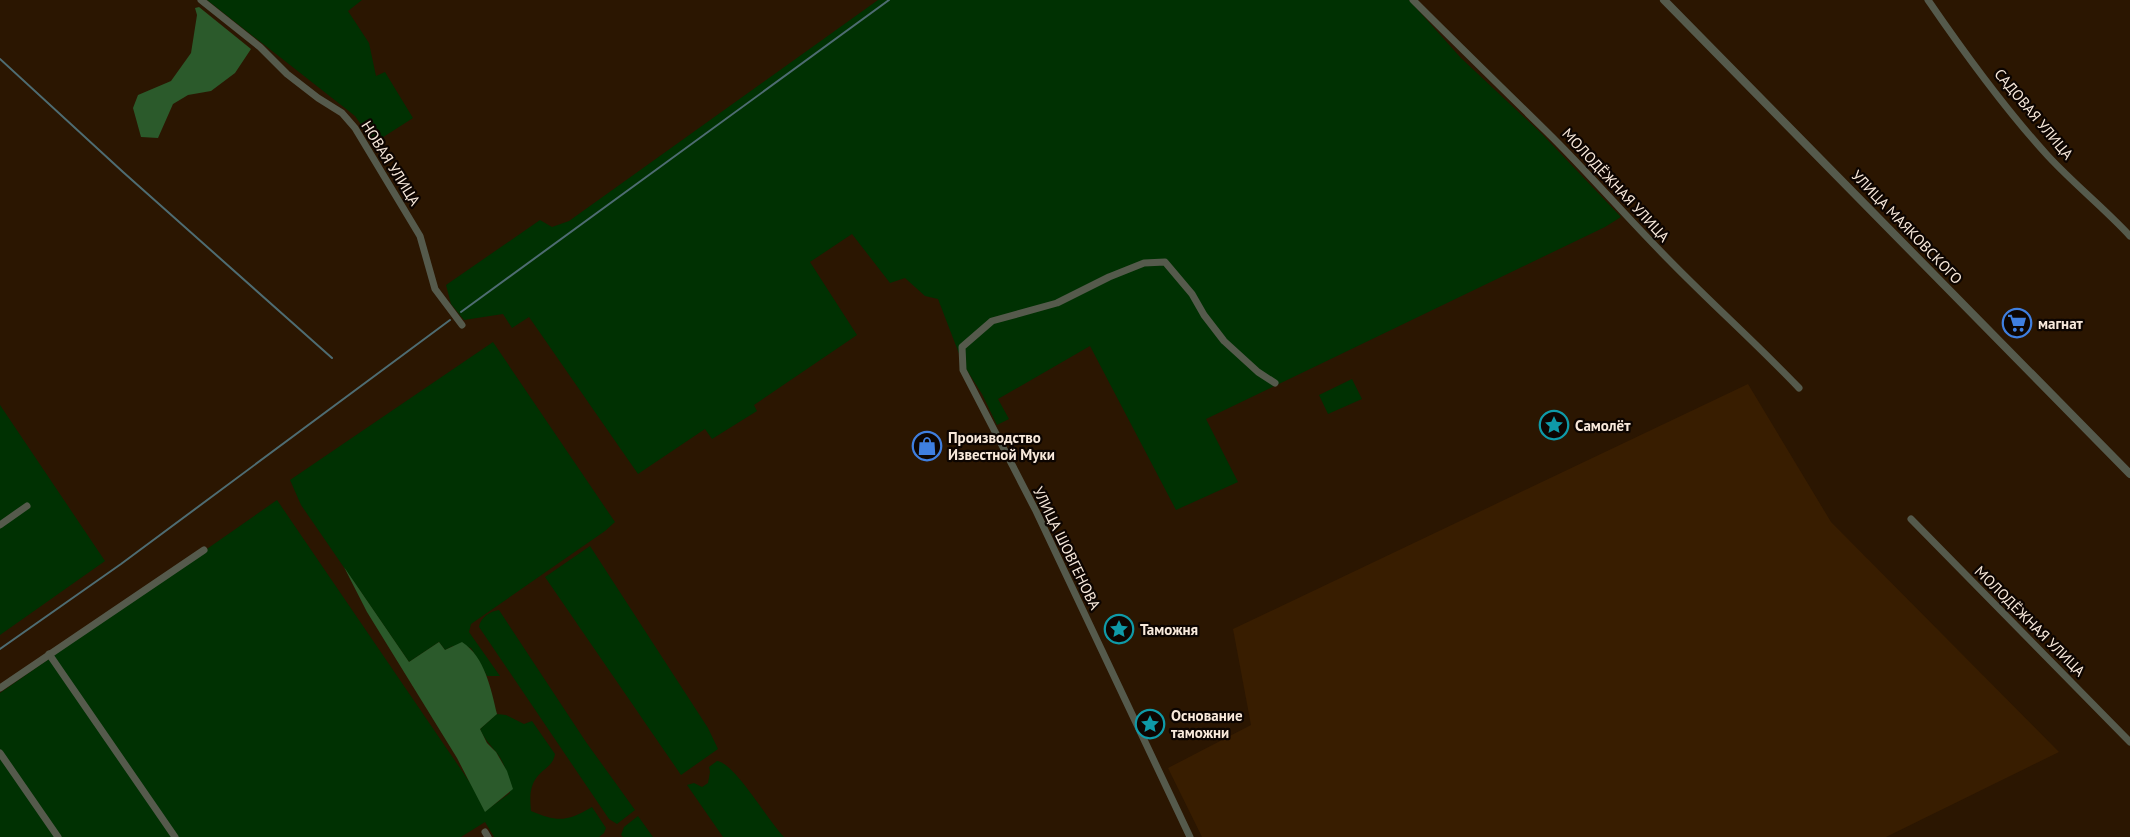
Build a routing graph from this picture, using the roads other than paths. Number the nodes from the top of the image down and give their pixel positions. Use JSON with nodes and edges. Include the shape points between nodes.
{"nodes":[{"id":1,"x":201,"y":0,"type":"edge"},
{"id":2,"x":1413,"y":0,"type":"edge"},
{"id":3,"x":1664,"y":0,"type":"edge"},
{"id":4,"x":1928,"y":0,"type":"edge"},
{"id":5,"x":2130,"y":236,"type":"edge"},
{"id":6,"x":462,"y":325,"type":"dead end"},
{"id":7,"x":1275,"y":382,"type":"dead end"},
{"id":8,"x":1799,"y":388,"type":"dead end"},
{"id":9,"x":2130,"y":474,"type":"edge"},
{"id":10,"x":27,"y":506,"type":"dead end"},
{"id":11,"x":1911,"y":519,"type":"dead end"},
{"id":12,"x":0,"y":525,"type":"edge"},
{"id":13,"x":204,"y":550,"type":"dead end"},
{"id":14,"x":49,"y":654,"type":"junction"},
{"id":15,"x":0,"y":688,"type":"edge"},
{"id":16,"x":2130,"y":742,"type":"edge"},
{"id":17,"x":0,"y":753,"type":"edge"},
{"id":18,"x":58,"y":837,"type":"edge"},
{"id":19,"x":175,"y":837,"type":"edge"},
{"id":20,"x":1190,"y":837,"type":"edge"}],
"edges":[{"from":1,"to":6,"type":"street","name":"НОВАЯ УЛИЦА","via":[[287,74],[342,113],[355,128],[420,236],[435,289]]},
{"from":2,"to":8,"type":"street","name":"МОЛОДЁЖНАЯ УЛИЦА"},
{"from":3,"to":9,"type":"street","name":"УЛИЦА МАЯКОВСКОГО"},
{"from":4,"to":5,"type":"street","name":"САДОВАЯ УЛИЦА","via":[[2031,136]]},
{"from":7,"to":20,"type":"street","name":"УЛИЦА ШОВГЕНОВА","via":[[1224,341],[1165,262],[1144,263],[1057,303],[992,321],[962,347],[963,370],[1036,511]]},
{"from":10,"to":12,"type":"street"},
{"from":11,"to":16,"type":"street","name":"МОЛОДЁЖНАЯ УЛИЦА"},
{"from":13,"to":14,"type":"street"},
{"from":14,"to":15,"type":"street"},
{"from":14,"to":19,"type":"street"},
{"from":17,"to":18,"type":"street"}]}
